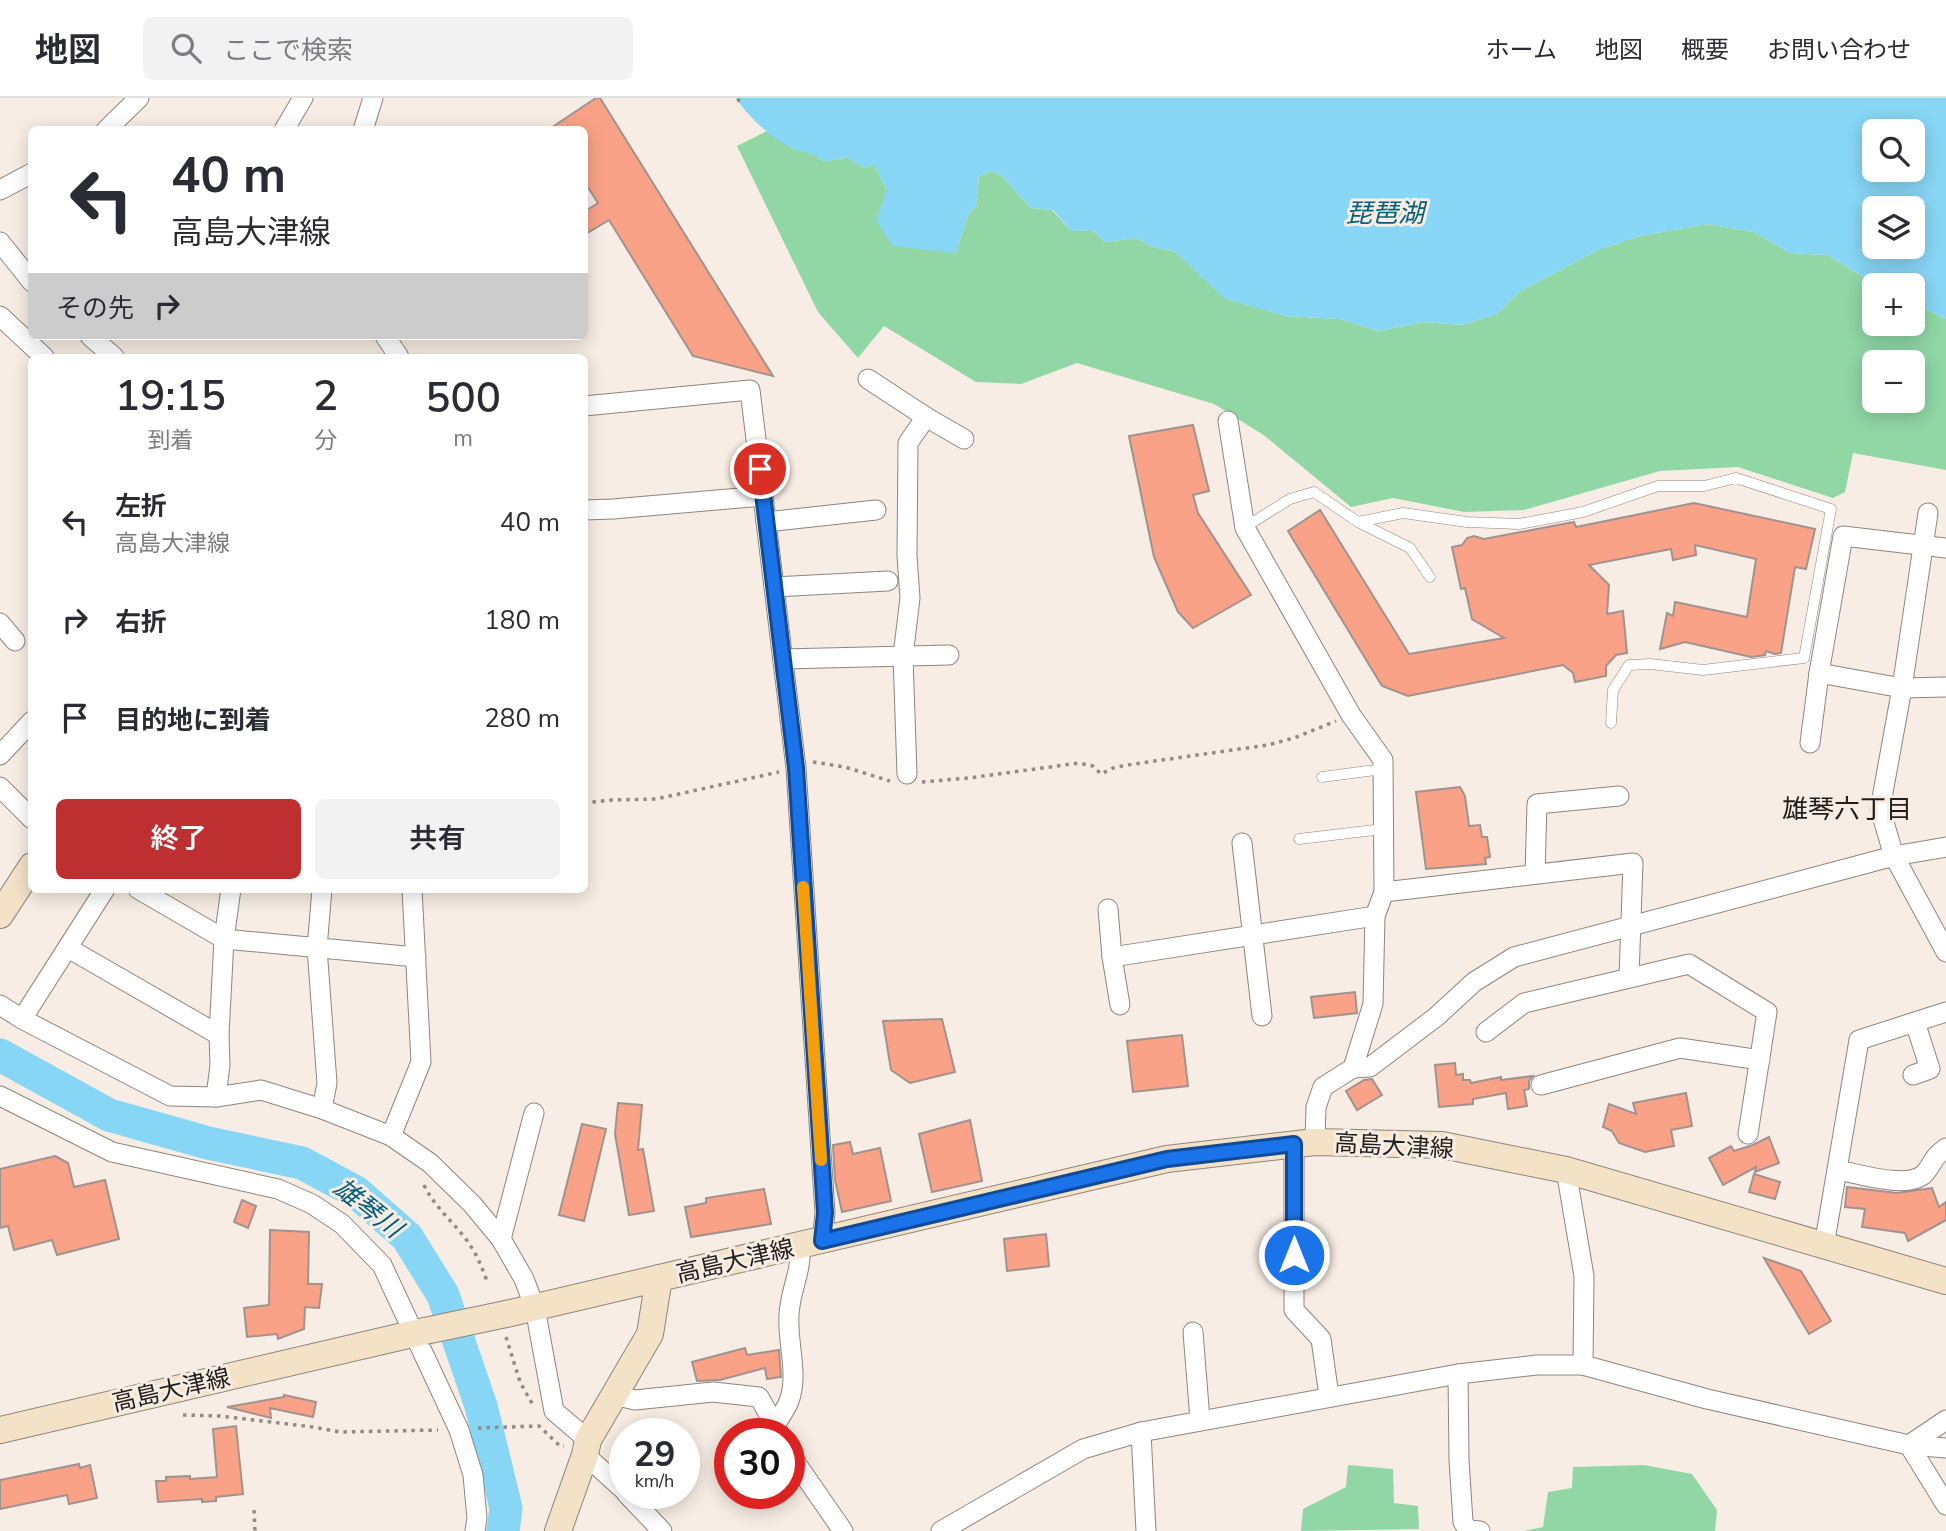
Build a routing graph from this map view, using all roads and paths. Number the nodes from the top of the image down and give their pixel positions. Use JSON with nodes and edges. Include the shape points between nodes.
{"nodes":[{"id":1,"x":139,"y":98,"type":"edge"},
{"id":2,"x":303,"y":98,"type":"edge"},
{"id":3,"x":743,"y":98,"type":"edge"},
{"id":4,"x":369,"y":100,"type":"edge"},
{"id":5,"x":737,"y":101,"type":"dead end"},
{"id":6,"x":110,"y":126,"type":"edge"},
{"id":7,"x":286,"y":126,"type":"edge"},
{"id":8,"x":364,"y":126,"type":"edge"},
{"id":9,"x":28,"y":175,"type":"edge"},
{"id":10,"x":0,"y":190,"type":"edge"},
{"id":11,"x":0,"y":242,"type":"edge"},
{"id":12,"x":28,"y":277,"type":"edge"},
{"id":13,"x":0,"y":316,"type":"edge"},
{"id":14,"x":95,"y":340,"type":"edge"},
{"id":15,"x":41,"y":354,"type":"edge"},
{"id":16,"x":111,"y":354,"type":"edge"},
{"id":17,"x":868,"y":379,"type":"dead end"},
{"id":18,"x":588,"y":405,"type":"edge"},
{"id":19,"x":926,"y":417,"type":"junction"},
{"id":20,"x":1228,"y":421,"type":"dead end"},
{"id":21,"x":964,"y":439,"type":"dead end"},
{"id":22,"x":763,"y":496,"type":"junction"},
{"id":23,"x":588,"y":510,"type":"edge"},
{"id":24,"x":876,"y":510,"type":"dead end"},
{"id":25,"x":1928,"y":513,"type":"dead end"},
{"id":26,"x":766,"y":522,"type":"junction"},
{"id":27,"x":1359,"y":522,"type":"junction"},
{"id":28,"x":1245,"y":527,"type":"junction"},
{"id":29,"x":1924,"y":545,"type":"junction"},
{"id":30,"x":1946,"y":548,"type":"edge"},
{"id":31,"x":1430,"y":577,"type":"dead end"},
{"id":32,"x":888,"y":581,"type":"dead end"},
{"id":33,"x":774,"y":587,"type":"junction"},
{"id":34,"x":0,"y":623,"type":"edge"},
{"id":35,"x":15,"y":641,"type":"dead end"},
{"id":36,"x":949,"y":655,"type":"dead end"},
{"id":37,"x":902,"y":656,"type":"junction"},
{"id":38,"x":783,"y":659,"type":"junction"},
{"id":39,"x":1819,"y":673,"type":"junction"},
{"id":40,"x":1946,"y":687,"type":"edge"},
{"id":41,"x":1902,"y":688,"type":"junction"},
{"id":42,"x":1351,"y":715,"type":"junction"},
{"id":43,"x":1611,"y":723,"type":"dead end"},
{"id":44,"x":28,"y":725,"type":"edge"},
{"id":45,"x":1810,"y":743,"type":"dead end"},
{"id":46,"x":0,"y":755,"type":"edge"},
{"id":47,"x":796,"y":768,"type":"junction"},
{"id":48,"x":1382,"y":769,"type":"junction"},
{"id":49,"x":1322,"y":777,"type":"dead end"},
{"id":50,"x":905,"y":779,"type":"junction"},
{"id":51,"x":0,"y":787,"type":"edge"},
{"id":52,"x":1619,"y":796,"type":"dead end"},
{"id":53,"x":588,"y":803,"type":"edge"},
{"id":54,"x":28,"y":815,"type":"edge"},
{"id":55,"x":1383,"y":829,"type":"junction"},
{"id":56,"x":1299,"y":839,"type":"dead end"},
{"id":57,"x":1242,"y":843,"type":"dead end"},
{"id":58,"x":1946,"y":847,"type":"edge"},
{"id":59,"x":1894,"y":856,"type":"junction"},
{"id":60,"x":28,"y":872,"type":"edge"},
{"id":61,"x":1535,"y":874,"type":"junction"},
{"id":62,"x":1384,"y":892,"type":"junction"},
{"id":63,"x":102,"y":893,"type":"edge"},
{"id":64,"x":145,"y":893,"type":"edge"},
{"id":65,"x":230,"y":893,"type":"edge"},
{"id":66,"x":322,"y":893,"type":"edge"},
{"id":67,"x":412,"y":893,"type":"edge"},
{"id":68,"x":1108,"y":909,"type":"dead end"},
{"id":69,"x":0,"y":915,"type":"edge"},
{"id":70,"x":1376,"y":916,"type":"junction"},
{"id":71,"x":1631,"y":926,"type":"junction"},
{"id":72,"x":1252,"y":936,"type":"junction"},
{"id":73,"x":224,"y":939,"type":"junction"},
{"id":74,"x":68,"y":948,"type":"junction"},
{"id":75,"x":317,"y":948,"type":"junction"},
{"id":76,"x":1946,"y":952,"type":"edge"},
{"id":77,"x":416,"y":957,"type":"junction"},
{"id":78,"x":1112,"y":957,"type":"junction"},
{"id":79,"x":1629,"y":976,"type":"junction"},
{"id":80,"x":0,"y":1005,"type":"edge"},
{"id":81,"x":1120,"y":1005,"type":"dead end"},
{"id":82,"x":1946,"y":1012,"type":"edge"},
{"id":83,"x":1262,"y":1016,"type":"dead end"},
{"id":84,"x":22,"y":1019,"type":"junction"},
{"id":85,"x":1915,"y":1022,"type":"junction"},
{"id":86,"x":1486,"y":1032,"type":"dead end"},
{"id":87,"x":219,"y":1035,"type":"junction"},
{"id":88,"x":1760,"y":1060,"type":"junction"},
{"id":89,"x":1353,"y":1068,"type":"junction"},
{"id":90,"x":1913,"y":1075,"type":"dead end"},
{"id":91,"x":1541,"y":1085,"type":"dead end"},
{"id":92,"x":0,"y":1096,"type":"edge"},
{"id":93,"x":216,"y":1097,"type":"junction"},
{"id":94,"x":322,"y":1109,"type":"junction"},
{"id":95,"x":534,"y":1113,"type":"dead end"},
{"id":96,"x":1748,"y":1134,"type":"dead end"},
{"id":97,"x":391,"y":1136,"type":"junction"},
{"id":98,"x":1304,"y":1143,"type":"junction"},
{"id":99,"x":1946,"y":1148,"type":"edge"},
{"id":100,"x":430,"y":1163,"type":"junction"},
{"id":101,"x":1566,"y":1170,"type":"junction"},
{"id":102,"x":1838,"y":1170,"type":"junction"},
{"id":103,"x":501,"y":1240,"type":"junction"},
{"id":104,"x":811,"y":1244,"type":"junction"},
{"id":105,"x":1824,"y":1245,"type":"junction"},
{"id":106,"x":659,"y":1278,"type":"junction"},
{"id":107,"x":1946,"y":1281,"type":"edge"},
{"id":108,"x":488,"y":1284,"type":"dead end"},
{"id":109,"x":534,"y":1308,"type":"junction"},
{"id":110,"x":419,"y":1332,"type":"junction"},
{"id":111,"x":1193,"y":1332,"type":"dead end"},
{"id":112,"x":1583,"y":1365,"type":"junction"},
{"id":113,"x":1458,"y":1374,"type":"junction"},
{"id":114,"x":614,"y":1395,"type":"junction"},
{"id":115,"x":1329,"y":1396,"type":"junction"},
{"id":116,"x":183,"y":1415,"type":"dead end"},
{"id":117,"x":771,"y":1418,"type":"edge"},
{"id":118,"x":782,"y":1418,"type":"edge"},
{"id":119,"x":1200,"y":1420,"type":"junction"},
{"id":120,"x":1946,"y":1420,"type":"edge"},
{"id":121,"x":462,"y":1429,"type":"junction"},
{"id":122,"x":0,"y":1430,"type":"edge"},
{"id":123,"x":1142,"y":1432,"type":"junction"},
{"id":124,"x":1909,"y":1445,"type":"junction"},
{"id":125,"x":581,"y":1447,"type":"junction"},
{"id":126,"x":1946,"y":1448,"type":"edge"},
{"id":127,"x":609,"y":1475,"type":"edge"},
{"id":128,"x":805,"y":1477,"type":"edge"},
{"id":129,"x":1946,"y":1506,"type":"edge"},
{"id":130,"x":642,"y":1509,"type":"edge"},
{"id":131,"x":254,"y":1510,"type":"dead end"},
{"id":132,"x":256,"y":1531,"type":"edge"},
{"id":133,"x":475,"y":1531,"type":"edge"},
{"id":134,"x":558,"y":1531,"type":"edge"},
{"id":135,"x":662,"y":1531,"type":"edge"},
{"id":136,"x":842,"y":1531,"type":"edge"},
{"id":137,"x":941,"y":1531,"type":"edge"},
{"id":138,"x":1146,"y":1531,"type":"edge"},
{"id":139,"x":1480,"y":1531,"type":"edge"}],
"edges":[{"from":1,"to":6,"type":"street"},
{"from":2,"to":7,"type":"street"},
{"from":3,"to":5,"type":"path"},
{"from":4,"to":8,"type":"street"},
{"from":9,"to":10,"type":"street"},
{"from":11,"to":12,"type":"street"},
{"from":13,"to":15,"type":"street"},
{"from":14,"to":16,"type":"street"},
{"from":17,"to":19,"type":"street"},
{"from":18,"to":22,"type":"street","via":[[750,390]]},
{"from":19,"to":21,"type":"street"},
{"from":19,"to":37,"type":"street","via":[[908,443],[910,598]]},
{"from":20,"to":28,"type":"street"},
{"from":22,"to":23,"type":"street"},
{"from":22,"to":26,"type":"street"},
{"from":24,"to":26,"type":"street"},
{"from":25,"to":29,"type":"street"},
{"from":26,"to":33,"type":"street"},
{"from":27,"to":28,"type":"lane","via":[[1314,492],[1290,499]]},
{"from":27,"to":31,"type":"lane","via":[[1410,548]]},
{"from":27,"to":43,"type":"lane","via":[[1403,513],[1467,523],[1519,524],[1583,512],[1658,486],[1704,485],[1736,478],[1832,509],[1804,657],[1703,670],[1629,665],[1613,690]]},
{"from":28,"to":42,"type":"street"},
{"from":29,"to":30,"type":"street"},
{"from":29,"to":39,"type":"street","via":[[1843,536]]},
{"from":29,"to":41,"type":"street"},
{"from":32,"to":33,"type":"street"},
{"from":33,"to":38,"type":"street"},
{"from":34,"to":35,"type":"street"},
{"from":36,"to":37,"type":"street"},
{"from":37,"to":38,"type":"street"},
{"from":37,"to":50,"type":"street"},
{"from":38,"to":47,"type":"street"},
{"from":39,"to":41,"type":"street"},
{"from":39,"to":45,"type":"street"},
{"from":40,"to":41,"type":"street"},
{"from":41,"to":59,"type":"street","via":[[1880,809]]},
{"from":42,"to":48,"type":"street","via":[[1382,760]]},
{"from":42,"to":50,"type":"path","via":[[1268,745],[1127,765],[1101,774],[1093,766],[1079,763],[969,778]]},
{"from":44,"to":46,"type":"street"},
{"from":47,"to":50,"type":"path","via":[[813,762]]},
{"from":47,"to":53,"type":"path","via":[[656,800]]},
{"from":47,"to":104,"type":"street","via":[[825,1213]]},
{"from":48,"to":49,"type":"lane"},
{"from":48,"to":55,"type":"street"},
{"from":51,"to":54,"type":"street"},
{"from":52,"to":61,"type":"street","via":[[1537,804]]},
{"from":55,"to":56,"type":"lane"},
{"from":55,"to":62,"type":"street"},
{"from":57,"to":72,"type":"street"},
{"from":58,"to":59,"type":"street"},
{"from":59,"to":71,"type":"street"},
{"from":59,"to":76,"type":"street"},
{"from":60,"to":69,"type":"main road"},
{"from":61,"to":62,"type":"street"},
{"from":61,"to":71,"type":"street","via":[[1633,863]]},
{"from":62,"to":70,"type":"street"},
{"from":63,"to":74,"type":"street"},
{"from":64,"to":73,"type":"street"},
{"from":65,"to":73,"type":"street"},
{"from":66,"to":75,"type":"street"},
{"from":67,"to":77,"type":"street"},
{"from":68,"to":78,"type":"street"},
{"from":70,"to":72,"type":"street"},
{"from":70,"to":89,"type":"street","via":[[1373,1004]]},
{"from":71,"to":79,"type":"street"},
{"from":71,"to":89,"type":"street","via":[[1514,957],[1474,982],[1370,1067]]},
{"from":72,"to":78,"type":"street"},
{"from":72,"to":83,"type":"street"},
{"from":73,"to":75,"type":"street"},
{"from":73,"to":87,"type":"street"},
{"from":74,"to":84,"type":"street"},
{"from":74,"to":87,"type":"street"},
{"from":75,"to":77,"type":"street"},
{"from":75,"to":94,"type":"street","via":[[327,1083]]},
{"from":77,"to":97,"type":"street","via":[[421,1062]]},
{"from":78,"to":81,"type":"street"},
{"from":79,"to":86,"type":"street","via":[[1524,1003]]},
{"from":79,"to":88,"type":"street","via":[[1689,964],[1767,1012]]},
{"from":80,"to":84,"type":"street"},
{"from":82,"to":85,"type":"street"},
{"from":84,"to":93,"type":"street","via":[[170,1096]]},
{"from":85,"to":90,"type":"street","via":[[1930,1069]]},
{"from":85,"to":102,"type":"street","via":[[1858,1040]]},
{"from":87,"to":93,"type":"street"},
{"from":88,"to":91,"type":"street","via":[[1680,1048]]},
{"from":88,"to":96,"type":"street"},
{"from":89,"to":98,"type":"street","via":[[1323,1087]]},
{"from":92,"to":110,"type":"street","via":[[112,1152],[278,1189],[312,1204],[342,1224],[382,1265]]},
{"from":93,"to":94,"type":"street","via":[[261,1090]]},
{"from":94,"to":97,"type":"street"},
{"from":95,"to":103,"type":"street"},
{"from":97,"to":100,"type":"street"},
{"from":98,"to":101,"type":"main road","name":"高島大津線","via":[[1442,1145]]},
{"from":98,"to":104,"type":"main road","name":"高島大津線","via":[[1167,1159]]},
{"from":98,"to":115,"type":"street","via":[[1294,1310],[1321,1339]]},
{"from":99,"to":102,"type":"street","via":[[1934,1157],[1924,1175],[1908,1182]]},
{"from":100,"to":103,"type":"street"},
{"from":100,"to":108,"type":"path","via":[[423,1181],[431,1199],[477,1256]]},
{"from":101,"to":105,"type":"main road","name":"高島大津線"},
{"from":101,"to":112,"type":"street","via":[[1584,1276]]},
{"from":102,"to":105,"type":"street"},
{"from":103,"to":109,"type":"street","via":[[524,1279]]},
{"from":104,"to":106,"type":"main road","name":"高島大津線"},
{"from":104,"to":118,"type":"street","via":[[792,1292],[789,1346],[794,1379]]},
{"from":105,"to":107,"type":"main road","name":"高島大津線"},
{"from":106,"to":109,"type":"main road","name":"高島大津線"},
{"from":106,"to":114,"type":"main road","via":[[650,1334]]},
{"from":109,"to":110,"type":"main road","name":"高島大津線","bridge":true},
{"from":109,"to":125,"type":"street","via":[[554,1411]]},
{"from":110,"to":121,"type":"street"},
{"from":110,"to":122,"type":"main road","name":"高島大津線"},
{"from":111,"to":119,"type":"street"},
{"from":112,"to":113,"type":"street"},
{"from":112,"to":124,"type":"street"},
{"from":113,"to":115,"type":"street"},
{"from":113,"to":139,"type":"street","via":[[1463,1522],[1468,1530]]},
{"from":114,"to":117,"type":"street","via":[[635,1400],[713,1392],[759,1396]]},
{"from":114,"to":125,"type":"main road"},
{"from":115,"to":119,"type":"street"},
{"from":116,"to":121,"type":"path","via":[[340,1433]]},
{"from":119,"to":123,"type":"street"},
{"from":120,"to":124,"type":"street"},
{"from":121,"to":125,"type":"path","via":[[538,1426],[560,1446]]},
{"from":121,"to":133,"type":"street","via":[[473,1475]]},
{"from":123,"to":137,"type":"street","via":[[1083,1449]]},
{"from":123,"to":138,"type":"street"},
{"from":124,"to":126,"type":"street"},
{"from":124,"to":129,"type":"street"},
{"from":125,"to":127,"type":"street"},
{"from":125,"to":134,"type":"main road"},
{"from":128,"to":136,"type":"street"},
{"from":130,"to":135,"type":"street"},
{"from":131,"to":132,"type":"path"}]}
